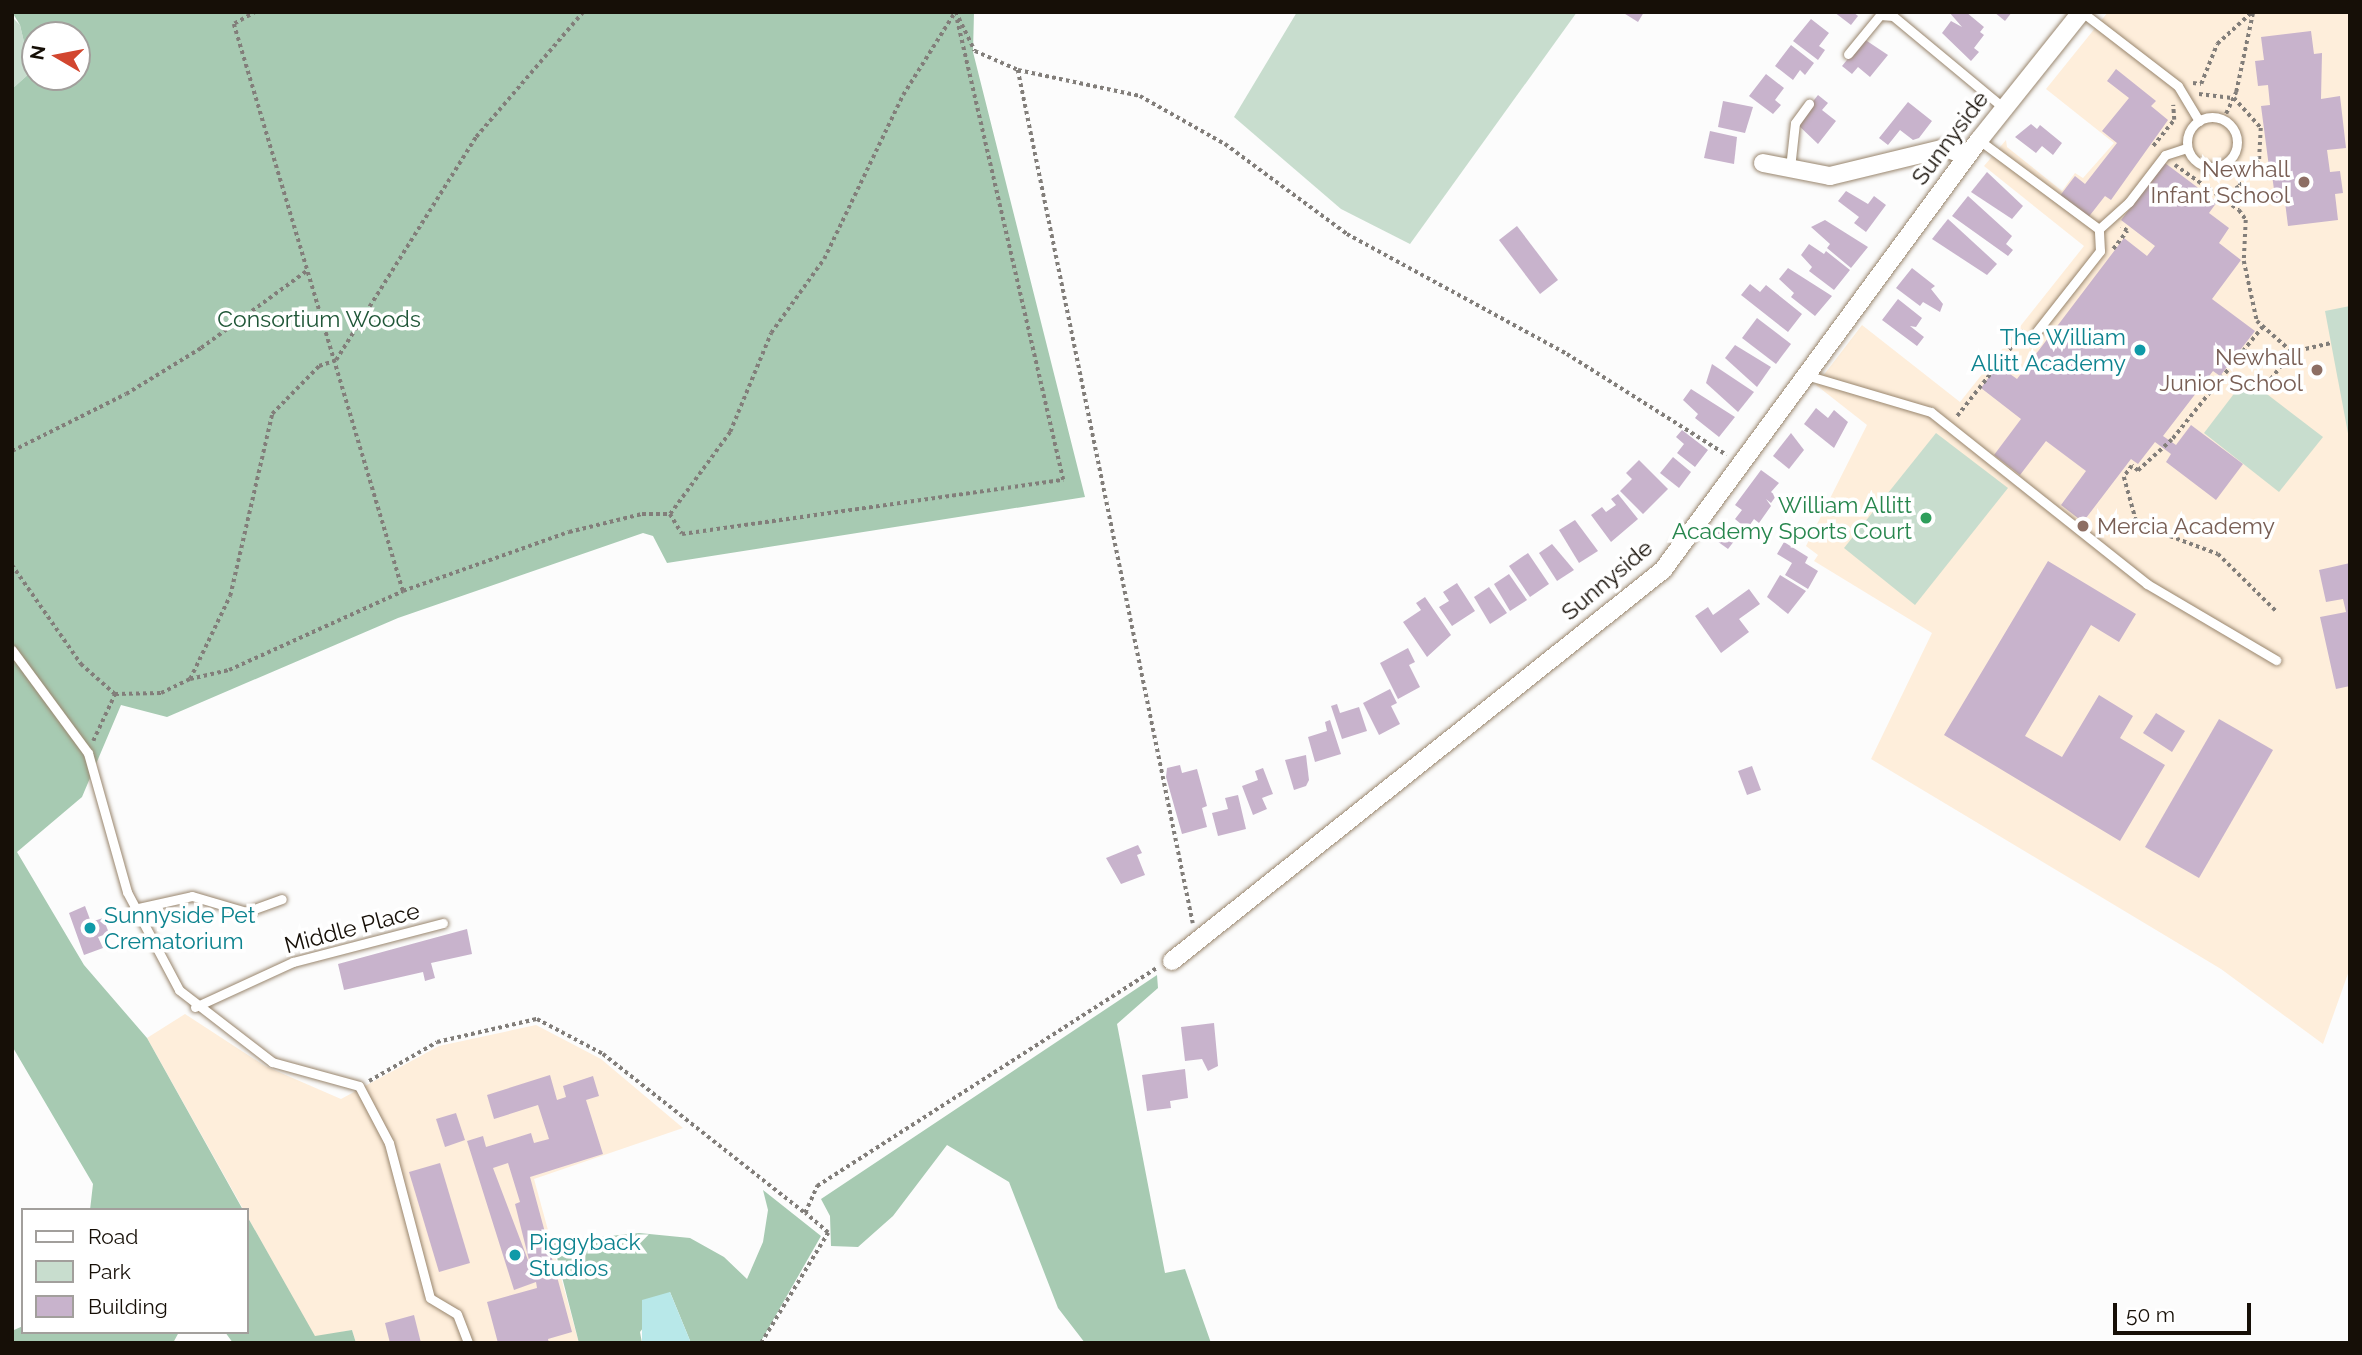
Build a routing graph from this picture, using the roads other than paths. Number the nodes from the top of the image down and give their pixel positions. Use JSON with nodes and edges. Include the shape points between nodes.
{"nodes":[{"id":1,"x":2082,"y":12,"type":"edge"},
{"id":2,"x":1848,"y":54,"type":"dead end"},
{"id":3,"x":1809,"y":104,"type":"dead end"},
{"id":4,"x":2004,"y":108,"type":"junction"},
{"id":5,"x":2199,"y":121,"type":"junction"},
{"id":6,"x":1979,"y":140,"type":"junction"},
{"id":7,"x":2187,"y":148,"type":"junction"},
{"id":8,"x":1967,"y":156,"type":"junction"},
{"id":9,"x":1763,"y":163,"type":"dead end"},
{"id":10,"x":1790,"y":168,"type":"junction"},
{"id":11,"x":2099,"y":229,"type":"junction"},
{"id":12,"x":2037,"y":331,"type":"dead end"},
{"id":13,"x":1806,"y":375,"type":"junction"},
{"id":14,"x":12,"y":650,"type":"edge"},
{"id":15,"x":2276,"y":660,"type":"dead end"},
{"id":16,"x":282,"y":899,"type":"dead end"},
{"id":17,"x":134,"y":909,"type":"junction"},
{"id":18,"x":443,"y":923,"type":"dead end"},
{"id":19,"x":1167,"y":963,"type":"road end"},
{"id":20,"x":195,"y":1007,"type":"junction"},
{"id":21,"x":468,"y":1343,"type":"edge"}],
"edges":[{"from":1,"to":4,"type":"street","name":"Sunnyside"},
{"from":1,"to":5,"type":"lane","via":[[2178,86]]},
{"from":2,"to":4,"type":"lane","via":[[1880,15],[1893,16]]},
{"from":3,"to":10,"type":"lane","via":[[1795,123]]},
{"from":4,"to":6,"type":"street","name":"Sunnyside"},
{"from":5,"to":7,"type":"lane","via":[[2189,133]]},
{"from":5,"to":7,"type":"lane","via":[[2223,120],[2237,140],[2227,162],[2203,166]]},
{"from":6,"to":8,"type":"street","name":"Sunnyside"},
{"from":6,"to":11,"type":"lane"},
{"from":7,"to":11,"type":"lane","via":[[2161,158],[2129,202]]},
{"from":8,"to":10,"type":"street","via":[[1946,148],[1830,176]]},
{"from":8,"to":13,"type":"street","name":"Sunnyside"},
{"from":9,"to":10,"type":"street"},
{"from":11,"to":12,"type":"lane","via":[[2100,251]]},
{"from":13,"to":15,"type":"lane","via":[[1931,412],[2147,584]]},
{"from":13,"to":19,"type":"street","name":"Sunnyside","via":[[1663,569]]},
{"from":14,"to":17,"type":"lane","via":[[88,753]]},
{"from":16,"to":17,"type":"lane","via":[[246,912],[192,896]]},
{"from":17,"to":20,"type":"lane","via":[[179,990]]},
{"from":18,"to":20,"type":"lane","name":"Middle Place","via":[[293,961]]},
{"from":20,"to":21,"type":"lane","via":[[272,1062],[359,1086],[389,1143],[430,1298],[457,1314]]}]}
